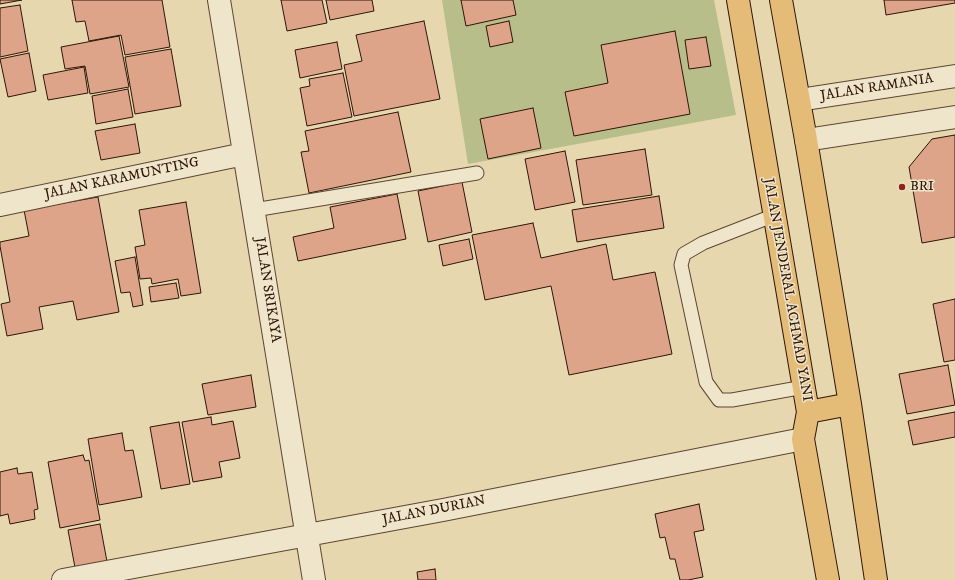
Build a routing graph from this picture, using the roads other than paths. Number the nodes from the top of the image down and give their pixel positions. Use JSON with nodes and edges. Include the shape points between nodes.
{"nodes":[{"id":1,"x":219,"y":0,"type":"edge"},
{"id":2,"x":738,"y":0,"type":"edge"},
{"id":3,"x":782,"y":0,"type":"edge"},
{"id":4,"x":955,"y":76,"type":"edge"},
{"id":5,"x":799,"y":100,"type":"junction"},
{"id":6,"x":955,"y":117,"type":"edge"},
{"id":7,"x":806,"y":140,"type":"junction"},
{"id":8,"x":244,"y":154,"type":"junction"},
{"id":9,"x":477,"y":173,"type":"dead end"},
{"id":10,"x":0,"y":205,"type":"edge"},
{"id":11,"x":254,"y":210,"type":"junction"},
{"id":12,"x":775,"y":215,"type":"junction"},
{"id":13,"x":804,"y":387,"type":"junction"},
{"id":14,"x":850,"y":404,"type":"junction"},
{"id":15,"x":808,"y":412,"type":"junction"},
{"id":16,"x":803,"y":439,"type":"junction"},
{"id":17,"x":307,"y":535,"type":"junction"},
{"id":18,"x":63,"y":580,"type":"edge"},
{"id":19,"x":314,"y":580,"type":"edge"},
{"id":20,"x":828,"y":580,"type":"edge"},
{"id":21,"x":876,"y":580,"type":"edge"}],
"edges":[{"from":1,"to":8,"type":"street","name":"JALAN SRIKAYA"},
{"from":2,"to":12,"type":"highway","name":"JALAN JENDERAL ACHMAD YANI"},
{"from":3,"to":5,"type":"highway"},
{"from":4,"to":5,"type":"street","name":"JALAN RAMANIA"},
{"from":5,"to":7,"type":"highway"},
{"from":6,"to":7,"type":"street"},
{"from":7,"to":14,"type":"highway"},
{"from":8,"to":10,"type":"street","name":"JALAN KARAMUNTING"},
{"from":8,"to":11,"type":"street","name":"JALAN SRIKAYA"},
{"from":9,"to":11,"type":"lane"},
{"from":11,"to":17,"type":"street","name":"JALAN SRIKAYA"},
{"from":12,"to":13,"type":"highway","name":"JALAN JENDERAL ACHMAD YANI"},
{"from":12,"to":13,"type":"lane","via":[[704,243],[684,254],[681,265],[706,382],[719,400]]},
{"from":13,"to":15,"type":"highway","name":"JALAN JENDERAL ACHMAD YANI"},
{"from":14,"to":15,"type":"highway"},
{"from":14,"to":21,"type":"highway"},
{"from":15,"to":16,"type":"highway","name":"JALAN JENDERAL ACHMAD YANI"},
{"from":16,"to":17,"type":"street","name":"JALAN DURIAN"},
{"from":16,"to":20,"type":"highway","name":"JALAN JENDERAL ACHMAD YANI"},
{"from":17,"to":18,"type":"street","name":"JALAN DURIAN"},
{"from":17,"to":19,"type":"street","name":"JALAN SRIKAYA"}]}
